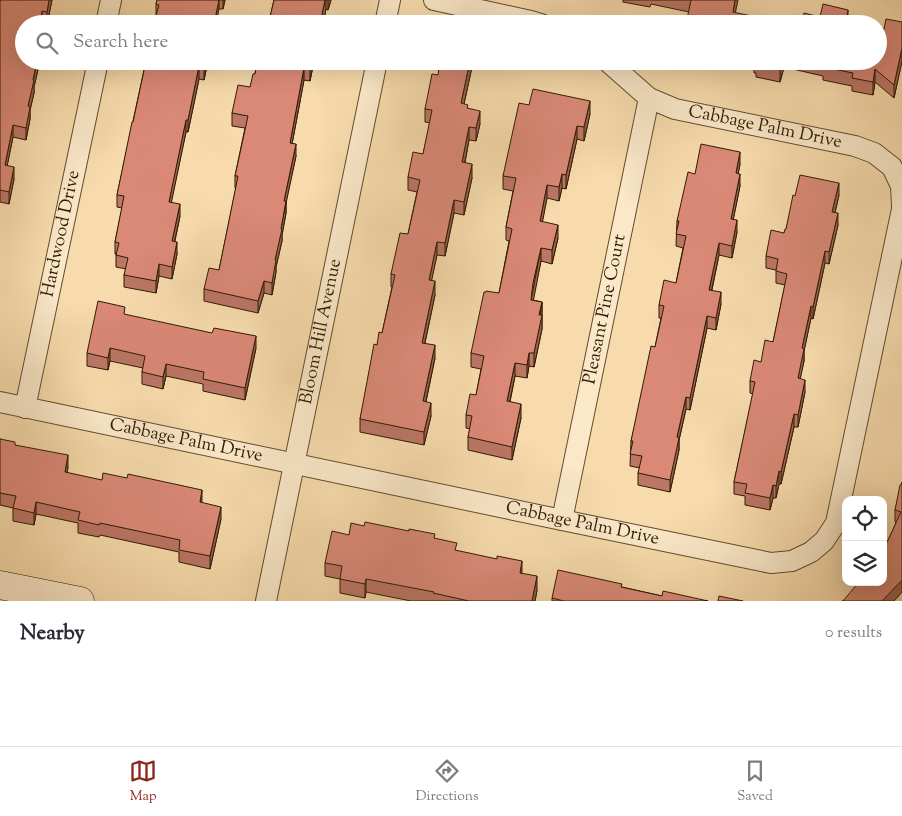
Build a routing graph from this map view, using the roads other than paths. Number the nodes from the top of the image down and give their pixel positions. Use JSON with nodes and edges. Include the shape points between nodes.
{"nodes":[{"id":1,"x":111,"y":0,"type":"edge"},
{"id":2,"x":390,"y":0,"type":"edge"},
{"id":3,"x":434,"y":0,"type":"edge"},
{"id":4,"x":108,"y":15,"type":"edge"},
{"id":5,"x":387,"y":15,"type":"edge"},
{"id":6,"x":504,"y":15,"type":"edge"},
{"id":7,"x":96,"y":70,"type":"edge"},
{"id":8,"x":375,"y":70,"type":"edge"},
{"id":9,"x":617,"y":70,"type":"edge"},
{"id":10,"x":649,"y":98,"type":"junction"},
{"id":11,"x":902,"y":208,"type":"edge"},
{"id":12,"x":0,"y":402,"type":"edge"},
{"id":13,"x":25,"y":408,"type":"junction"},
{"id":14,"x":293,"y":464,"type":"junction"},
{"id":15,"x":562,"y":520,"type":"junction"},
{"id":16,"x":0,"y":585,"type":"edge"},
{"id":17,"x":80,"y":601,"type":"edge"},
{"id":18,"x":266,"y":601,"type":"edge"}],
"edges":[{"from":1,"to":4,"type":"street"},
{"from":2,"to":5,"type":"street"},
{"from":3,"to":6,"type":"street"},
{"from":7,"to":13,"type":"street","name":"Hardwood Drive"},
{"from":8,"to":14,"type":"street","name":"Bloom Hill Avenue"},
{"from":9,"to":10,"type":"street","name":"Cabbage Palm Drive"},
{"from":10,"to":11,"type":"street","name":"Cabbage Palm Drive","via":[[675,109],[855,146],[874,153],[892,167],[901,186]]},
{"from":10,"to":15,"type":"street","name":"Pleasant Pine Court"},
{"from":11,"to":15,"type":"street","name":"Cabbage Palm Drive","via":[[836,523],[824,541],[792,561],[771,562]]},
{"from":12,"to":13,"type":"street","name":"Cabbage Palm Drive"},
{"from":13,"to":14,"type":"street","name":"Cabbage Palm Drive"},
{"from":14,"to":15,"type":"street","name":"Cabbage Palm Drive"},
{"from":14,"to":18,"type":"street","name":"Bloom Hill Avenue"},
{"from":16,"to":17,"type":"main road"}]}
